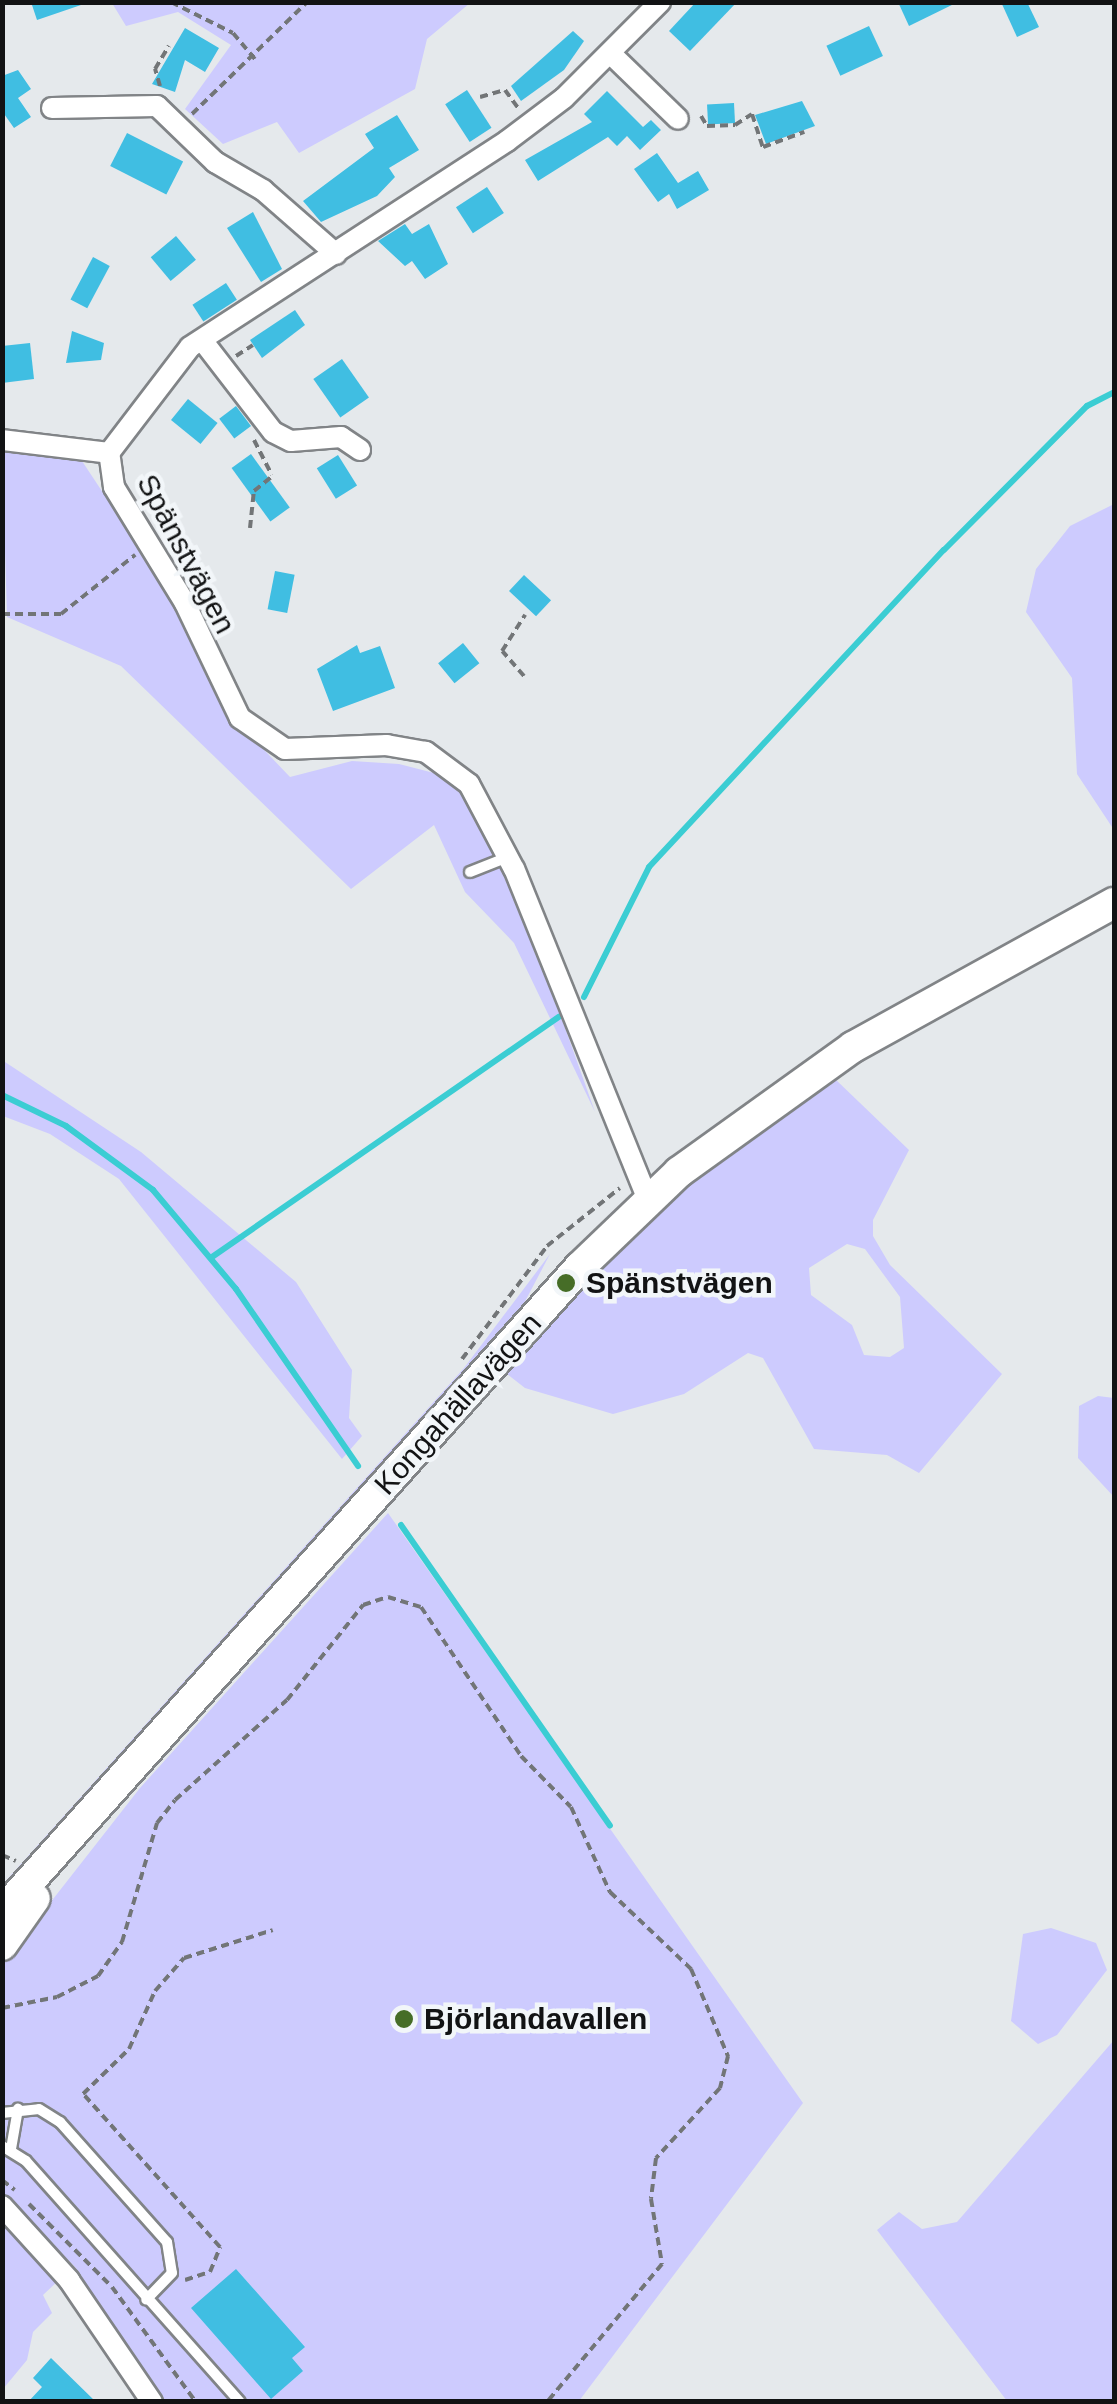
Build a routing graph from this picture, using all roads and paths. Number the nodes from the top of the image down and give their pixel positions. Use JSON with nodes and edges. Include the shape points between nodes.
{"nodes":[{"id":1,"x":171,"y":2,"type":"edge"},
{"id":2,"x":307,"y":2,"type":"edge"},
{"id":3,"x":660,"y":2,"type":"edge"},
{"id":4,"x":170,"y":46,"type":"dead end"},
{"id":5,"x":611,"y":54,"type":"junction"},
{"id":6,"x":255,"y":59,"type":"junction"},
{"id":7,"x":480,"y":97,"type":"dead end"},
{"id":8,"x":530,"y":104,"type":"dead end"},
{"id":9,"x":52,"y":108,"type":"dead end"},
{"id":10,"x":163,"y":110,"type":"junction"},
{"id":11,"x":702,"y":116,"type":"dead end"},
{"id":12,"x":678,"y":119,"type":"dead end"},
{"id":13,"x":181,"y":124,"type":"junction"},
{"id":14,"x":804,"y":132,"type":"dead end"},
{"id":15,"x":336,"y":254,"type":"junction"},
{"id":16,"x":202,"y":340,"type":"junction"},
{"id":17,"x":2,"y":440,"type":"edge"},
{"id":18,"x":360,"y":450,"type":"dead end"},
{"id":19,"x":108,"y":453,"type":"junction"},
{"id":20,"x":271,"y":478,"type":"dead end"},
{"id":21,"x":250,"y":528,"type":"dead end"},
{"id":22,"x":147,"y":545,"type":"junction"},
{"id":23,"x":2,"y":614,"type":"edge"},
{"id":24,"x":525,"y":615,"type":"dead end"},
{"id":25,"x":524,"y":676,"type":"dead end"},
{"id":26,"x":508,"y":857,"type":"junction"},
{"id":27,"x":470,"y":872,"type":"dead end"},
{"id":28,"x":1114,"y":903,"type":"edge"},
{"id":29,"x":648,"y":1200,"type":"junction"},
{"id":30,"x":548,"y":1246,"type":"dead end"},
{"id":31,"x":558,"y":1256,"type":"dead end"},
{"id":32,"x":66,"y":1849,"type":"junction"},
{"id":33,"x":2,"y":1855,"type":"edge"},
{"id":34,"x":18,"y":1863,"type":"dead end"},
{"id":35,"x":2,"y":1912,"type":"edge"},
{"id":36,"x":274,"y":1930,"type":"dead end"},
{"id":37,"x":2,"y":1945,"type":"edge"},
{"id":38,"x":2,"y":2008,"type":"edge"},
{"id":39,"x":18,"y":2108,"type":"junction"},
{"id":40,"x":2,"y":2113,"type":"edge"},
{"id":41,"x":7,"y":2148,"type":"edge"},
{"id":42,"x":2,"y":2180,"type":"edge"},
{"id":43,"x":2,"y":2206,"type":"edge"},
{"id":44,"x":172,"y":2274,"type":"junction"},
{"id":45,"x":146,"y":2300,"type":"junction"},
{"id":46,"x":152,"y":2402,"type":"edge"},
{"id":47,"x":196,"y":2402,"type":"edge"},
{"id":48,"x":240,"y":2402,"type":"edge"},
{"id":49,"x":547,"y":2402,"type":"edge"}],
"edges":[{"from":1,"to":6,"type":"path","via":[[233,33]]},
{"from":2,"to":6,"type":"path"},
{"from":3,"to":5,"type":"street","name":"Spänstvägen"},
{"from":4,"to":10,"type":"path","via":[[155,69]]},
{"from":5,"to":12,"type":"street"},
{"from":5,"to":15,"type":"street","name":"Spänstvägen","via":[[507,141]]},
{"from":6,"to":13,"type":"path"},
{"from":7,"to":8,"type":"path","via":[[505,90],[520,110]]},
{"from":9,"to":10,"type":"street","via":[[140,102]]},
{"from":10,"to":13,"type":"street"},
{"from":11,"to":14,"type":"path","via":[[707,126],[736,126],[752,114],[763,148]]},
{"from":13,"to":15,"type":"street","via":[[216,162],[263,190]]},
{"from":15,"to":16,"type":"street","name":"Spänstvägen"},
{"from":16,"to":18,"type":"street","via":[[272,432],[291,441],[341,437]]},
{"from":16,"to":19,"type":"street","name":"Spänstvägen","via":[[112,438]]},
{"from":17,"to":19,"type":"street"},
{"from":19,"to":22,"type":"street","name":"Spänstvägen","via":[[114,487]]},
{"from":20,"to":21,"type":"path","via":[[254,490]]},
{"from":22,"to":23,"type":"path","via":[[61,614]]},
{"from":22,"to":26,"type":"street","name":"Spänstvägen","via":[[240,718],[285,748],[387,745],[440,758],[469,784]]},
{"from":24,"to":25,"type":"path","via":[[502,650]]},
{"from":26,"to":27,"type":"lane"},
{"from":26,"to":29,"type":"street","name":"Spänstvägen"},
{"from":28,"to":29,"type":"street","name":"Kongahällavägen","via":[[797,1082]]},
{"from":29,"to":32,"type":"street","name":"Kongahällavägen","via":[[485,1372]]},
{"from":30,"to":31,"type":"path"},
{"from":32,"to":35,"type":"street","name":"Kongahällavägen"},
{"from":32,"to":37,"type":"street","name":"Kongahällavägen"},
{"from":33,"to":34,"type":"path"},
{"from":36,"to":44,"type":"path","via":[[184,1958],[155,1991],[128,2049],[83,2094],[220,2247],[216,2266],[198,2280]]},
{"from":38,"to":49,"type":"path","via":[[58,1998],[98,1976],[122,1942],[157,1823],[175,1800],[264,1723],[362,1605],[388,1598],[421,1607],[522,1756],[571,1807],[610,1892],[691,1969],[728,2056],[720,2088],[656,2158],[650,2198],[662,2264]]},
{"from":39,"to":40,"type":"lane"},
{"from":39,"to":41,"type":"lane"},
{"from":39,"to":44,"type":"lane","via":[[39,2108],[60,2122],[167,2242]]},
{"from":41,"to":45,"type":"lane"},
{"from":42,"to":47,"type":"path","via":[[112,2287]]},
{"from":43,"to":46,"type":"street","via":[[60,2269]]},
{"from":44,"to":45,"type":"lane"},
{"from":45,"to":48,"type":"lane"}]}
